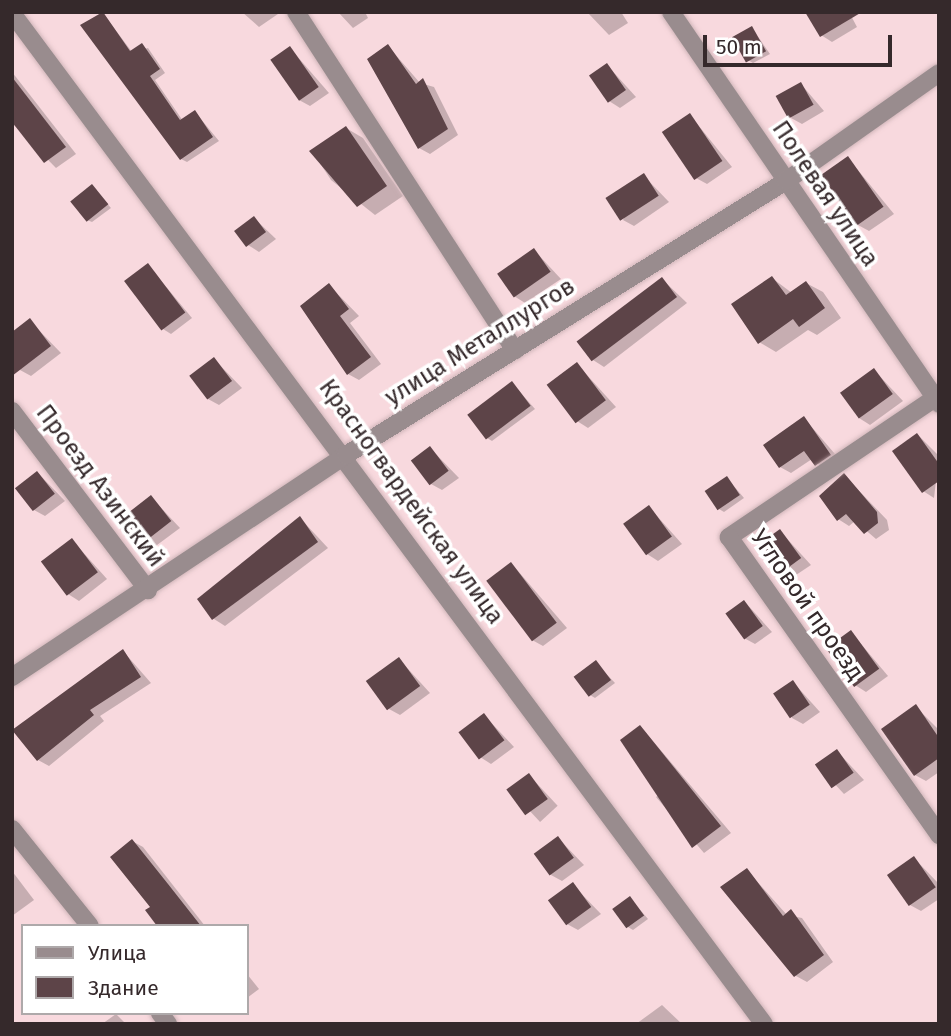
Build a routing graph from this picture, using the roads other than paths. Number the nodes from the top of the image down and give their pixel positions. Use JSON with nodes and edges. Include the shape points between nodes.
{"nodes":[{"id":1,"x":296,"y":12,"type":"edge"},
{"id":2,"x":671,"y":12,"type":"edge"},
{"id":3,"x":12,"y":13,"type":"edge"},
{"id":4,"x":939,"y":72,"type":"edge"},
{"id":5,"x":786,"y":181,"type":"junction"},
{"id":6,"x":514,"y":350,"type":"junction"},
{"id":7,"x":937,"y":401,"type":"edge"},
{"id":8,"x":12,"y":411,"type":"edge"},
{"id":9,"x":346,"y":455,"type":"junction"},
{"id":10,"x":148,"y":590,"type":"junction"},
{"id":11,"x":12,"y":677,"type":"edge"},
{"id":12,"x":12,"y":829,"type":"edge"},
{"id":13,"x":939,"y":835,"type":"edge"},
{"id":14,"x":88,"y":924,"type":"edge"},
{"id":15,"x":764,"y":1024,"type":"edge"}],
"edges":[{"from":1,"to":6,"type":"street"},
{"from":2,"to":5,"type":"street","name":"Полевая улица"},
{"from":3,"to":9,"type":"street","name":"Красногвардейская улица"},
{"from":4,"to":5,"type":"street","name":"улица Металлургов"},
{"from":5,"to":6,"type":"street","name":"улица Металлургов"},
{"from":5,"to":7,"type":"street","name":"Полевая улица"},
{"from":6,"to":9,"type":"street","name":"улица Металлургов"},
{"from":7,"to":13,"type":"street","name":"Угловой проезд","via":[[729,537]]},
{"from":8,"to":10,"type":"street","name":"Проезд Азинский"},
{"from":9,"to":10,"type":"street","name":"улица Металлургов"},
{"from":9,"to":15,"type":"street","name":"Красногвардейская улица"},
{"from":10,"to":11,"type":"street","name":"улица Металлургов"},
{"from":12,"to":14,"type":"street"}]}
